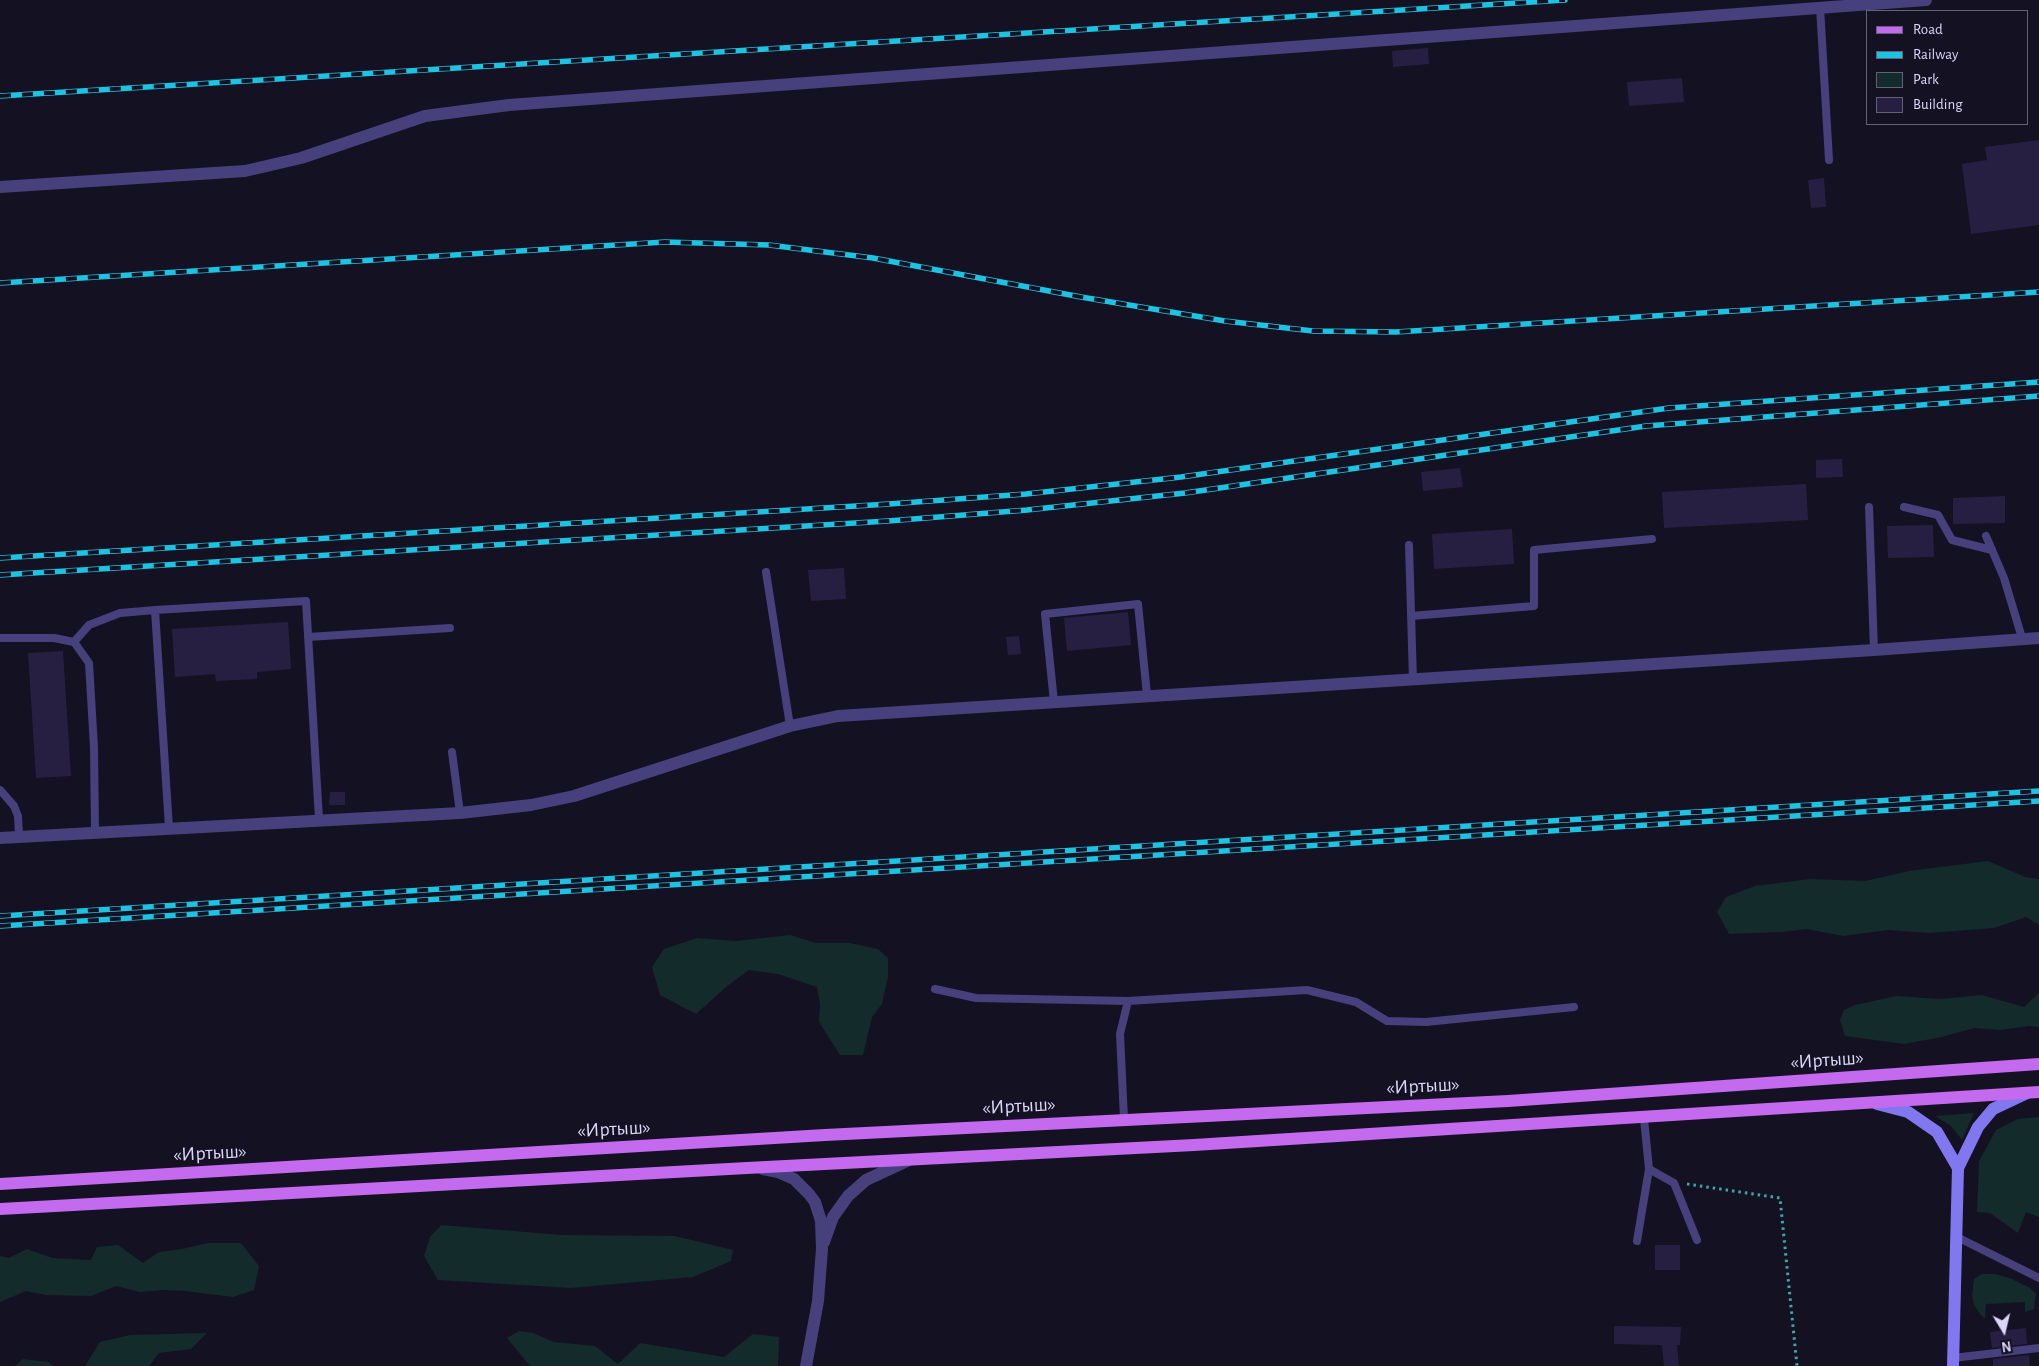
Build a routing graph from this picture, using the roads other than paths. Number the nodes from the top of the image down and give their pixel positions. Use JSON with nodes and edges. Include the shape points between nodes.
{"nodes":[{"id":1,"x":1926,"y":0,"type":"edge"},
{"id":2,"x":1820,"y":7,"type":"junction"},
{"id":3,"x":1830,"y":160,"type":"dead end"},
{"id":4,"x":0,"y":187,"type":"edge"},
{"id":5,"x":1904,"y":506,"type":"dead end"},
{"id":6,"x":1869,"y":507,"type":"dead end"},
{"id":7,"x":1986,"y":536,"type":"dead end"},
{"id":8,"x":1652,"y":539,"type":"dead end"},
{"id":9,"x":1409,"y":545,"type":"dead end"},
{"id":10,"x":1992,"y":550,"type":"junction"},
{"id":11,"x":766,"y":572,"type":"dead end"},
{"id":12,"x":155,"y":610,"type":"junction"},
{"id":13,"x":1411,"y":616,"type":"junction"},
{"id":14,"x":450,"y":628,"type":"dead end"},
{"id":15,"x":308,"y":637,"type":"junction"},
{"id":16,"x":0,"y":638,"type":"edge"},
{"id":17,"x":2022,"y":638,"type":"junction"},
{"id":18,"x":2039,"y":638,"type":"edge"},
{"id":19,"x":74,"y":642,"type":"junction"},
{"id":20,"x":1874,"y":650,"type":"junction"},
{"id":21,"x":1413,"y":680,"type":"junction"},
{"id":22,"x":1147,"y":695,"type":"junction"},
{"id":23,"x":1054,"y":702,"type":"junction"},
{"id":24,"x":790,"y":726,"type":"junction"},
{"id":25,"x":452,"y":752,"type":"dead end"},
{"id":26,"x":0,"y":790,"type":"edge"},
{"id":27,"x":460,"y":813,"type":"junction"},
{"id":28,"x":320,"y":819,"type":"junction"},
{"id":29,"x":169,"y":828,"type":"junction"},
{"id":30,"x":95,"y":832,"type":"junction"},
{"id":31,"x":19,"y":836,"type":"junction"},
{"id":32,"x":0,"y":838,"type":"edge"},
{"id":33,"x":935,"y":988,"type":"dead end"},
{"id":34,"x":1128,"y":1001,"type":"junction"},
{"id":35,"x":1574,"y":1007,"type":"dead end"},
{"id":36,"x":2039,"y":1064,"type":"edge"},
{"id":37,"x":2033,"y":1093,"type":"edge"},
{"id":38,"x":1877,"y":1104,"type":"junction"},
{"id":39,"x":1644,"y":1118,"type":"junction"},
{"id":40,"x":1124,"y":1119,"type":"junction"},
{"id":41,"x":909,"y":1160,"type":"junction"},
{"id":42,"x":747,"y":1168,"type":"junction"},
{"id":43,"x":1649,"y":1168,"type":"junction"},
{"id":44,"x":1958,"y":1168,"type":"junction"},
{"id":45,"x":0,"y":1184,"type":"edge"},
{"id":46,"x":0,"y":1209,"type":"edge"},
{"id":47,"x":1957,"y":1237,"type":"junction"},
{"id":48,"x":1697,"y":1240,"type":"dead end"},
{"id":49,"x":1637,"y":1241,"type":"dead end"},
{"id":50,"x":822,"y":1249,"type":"junction"},
{"id":51,"x":2039,"y":1278,"type":"edge"},
{"id":52,"x":2039,"y":1348,"type":"edge"},
{"id":53,"x":1953,"y":1362,"type":"edge"},
{"id":54,"x":806,"y":1366,"type":"edge"}],
"edges":[{"from":1,"to":2,"type":"street"},
{"from":2,"to":3,"type":"lane"},
{"from":2,"to":4,"type":"street","via":[[509,105],[425,116],[301,158],[245,171]]},
{"from":5,"to":10,"type":"lane","via":[[1938,515],[1952,540]]},
{"from":6,"to":20,"type":"lane"},
{"from":7,"to":10,"type":"lane"},
{"from":8,"to":13,"type":"lane","via":[[1534,550],[1534,606]]},
{"from":9,"to":13,"type":"lane"},
{"from":10,"to":17,"type":"lane"},
{"from":11,"to":24,"type":"lane"},
{"from":12,"to":15,"type":"lane","via":[[306,601]]},
{"from":12,"to":19,"type":"lane","via":[[120,613],[90,625]]},
{"from":12,"to":29,"type":"lane"},
{"from":13,"to":21,"type":"lane"},
{"from":14,"to":15,"type":"lane"},
{"from":15,"to":28,"type":"lane"},
{"from":16,"to":19,"type":"lane","via":[[54,638]]},
{"from":17,"to":18,"type":"street"},
{"from":17,"to":20,"type":"street"},
{"from":19,"to":30,"type":"lane","via":[[89,663]]},
{"from":20,"to":21,"type":"street"},
{"from":21,"to":22,"type":"street"},
{"from":22,"to":23,"type":"street"},
{"from":22,"to":23,"type":"lane","via":[[1138,604],[1045,614]]},
{"from":23,"to":24,"type":"street","via":[[838,716]]},
{"from":24,"to":27,"type":"street","via":[[574,796],[531,805]]},
{"from":25,"to":27,"type":"lane"},
{"from":26,"to":31,"type":"lane","via":[[14,806]]},
{"from":27,"to":28,"type":"street"},
{"from":28,"to":29,"type":"street"},
{"from":29,"to":30,"type":"street"},
{"from":30,"to":31,"type":"street"},
{"from":31,"to":32,"type":"street"},
{"from":33,"to":34,"type":"lane","via":[[976,998]]},
{"from":34,"to":35,"type":"lane","via":[[1307,990],[1356,1002],[1387,1021],[1417,1022]]},
{"from":34,"to":40,"type":"lane","via":[[1120,1034]]},
{"from":36,"to":40,"type":"main road","name":"«Иртыш»","via":[[1508,1101]]},
{"from":37,"to":38,"type":"main road"},
{"from":37,"to":44,"type":"street","via":[[1994,1109],[1978,1127]]},
{"from":38,"to":39,"type":"main road"},
{"from":38,"to":44,"type":"street","via":[[1908,1112],[1937,1132]]},
{"from":39,"to":41,"type":"main road"},
{"from":39,"to":43,"type":"lane"},
{"from":40,"to":45,"type":"main road","name":"«Иртыш»"},
{"from":41,"to":42,"type":"main road"},
{"from":41,"to":50,"type":"street","via":[[866,1180],[848,1196],[833,1217]]},
{"from":42,"to":46,"type":"main road"},
{"from":42,"to":50,"type":"street","via":[[778,1172],[794,1179],[809,1194],[821,1221]]},
{"from":43,"to":48,"type":"lane","via":[[1674,1182]]},
{"from":43,"to":49,"type":"lane"},
{"from":44,"to":47,"type":"street"},
{"from":47,"to":51,"type":"lane"},
{"from":47,"to":53,"type":"street"},
{"from":50,"to":54,"type":"street","via":[[818,1301]]},
{"from":52,"to":53,"type":"lane"}]}
